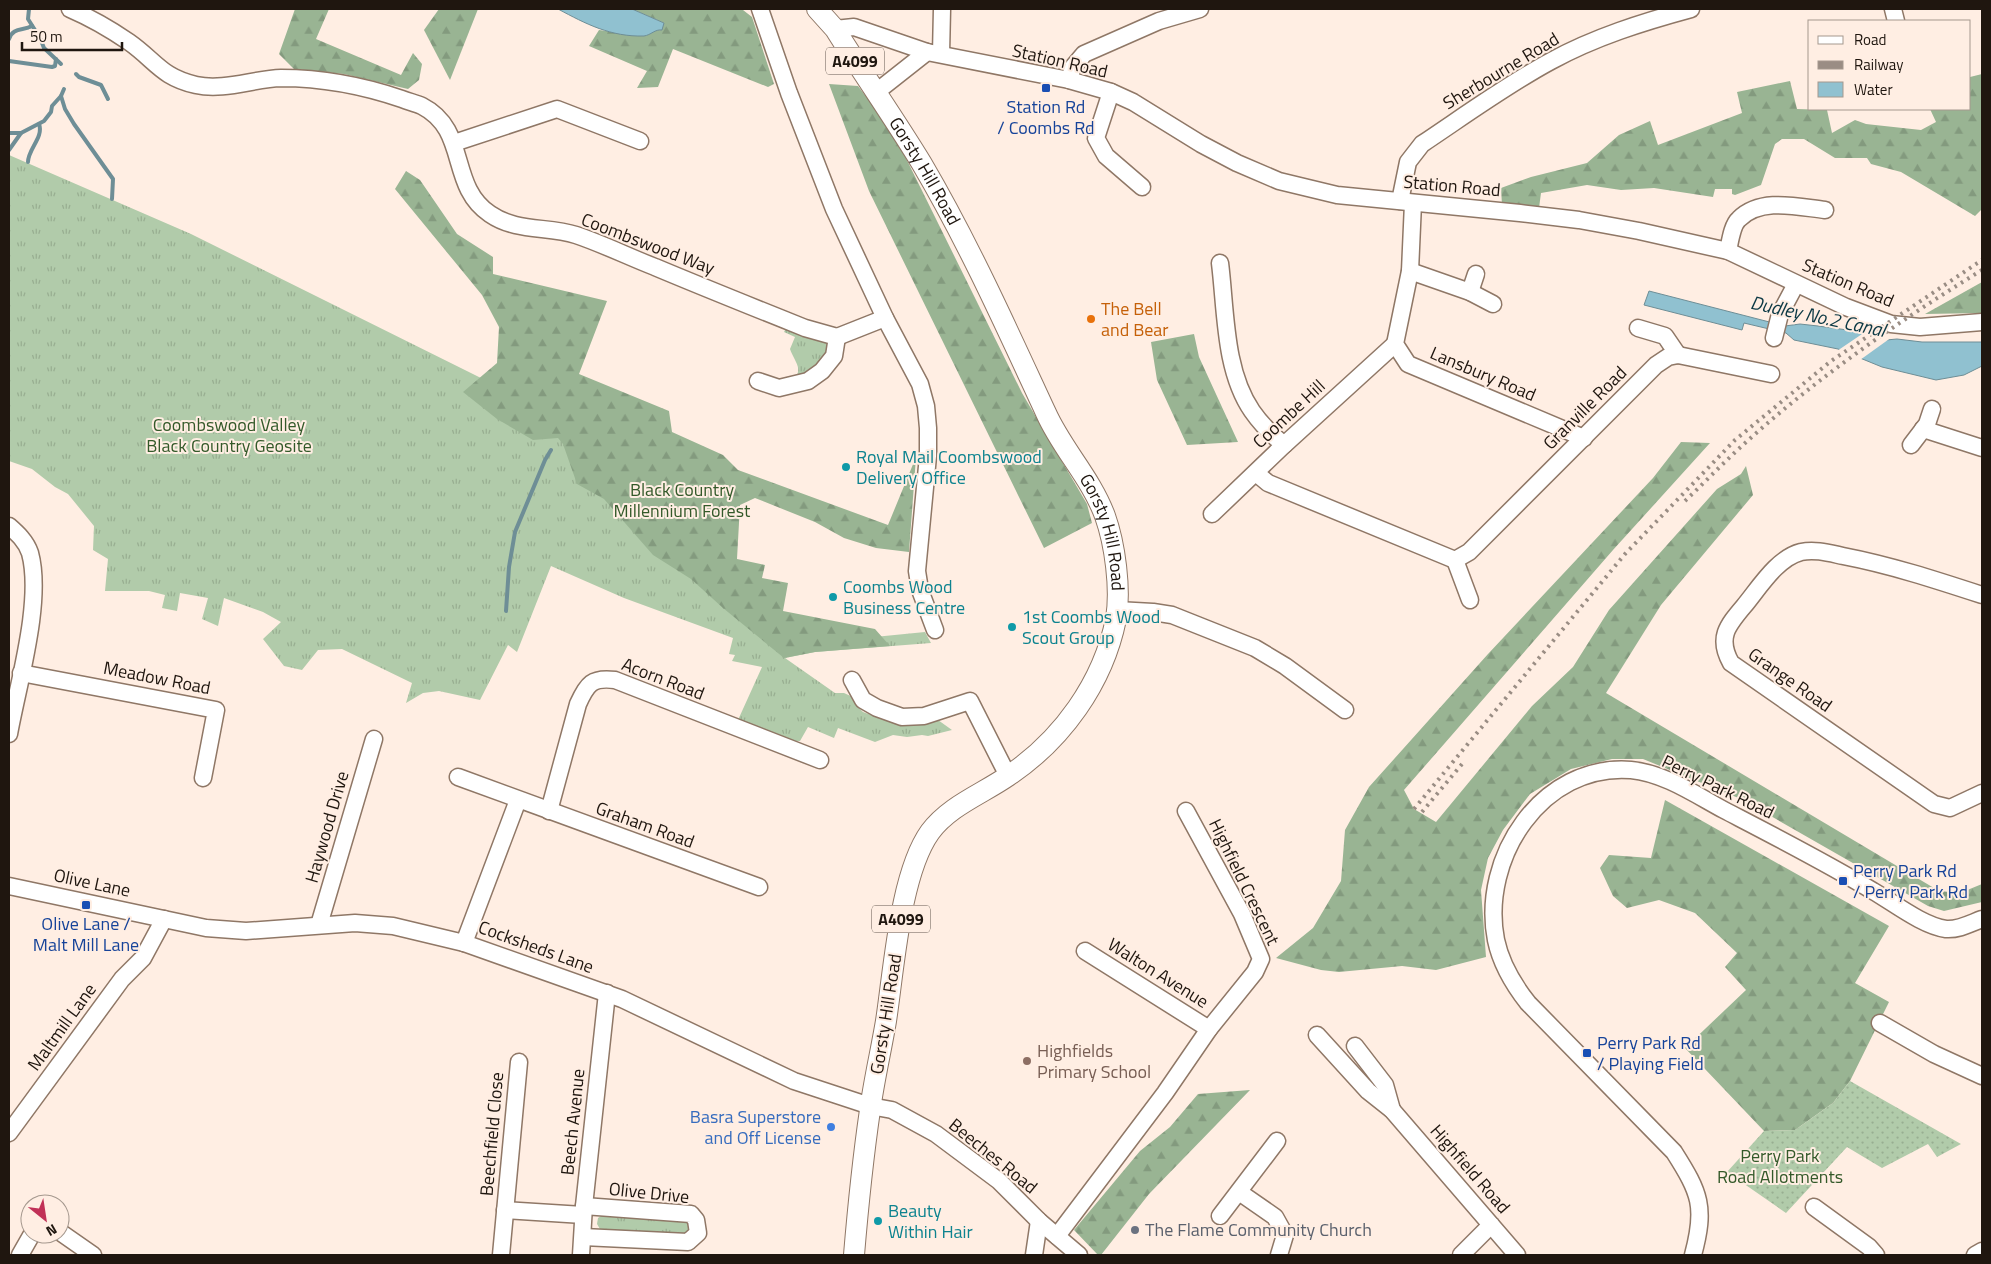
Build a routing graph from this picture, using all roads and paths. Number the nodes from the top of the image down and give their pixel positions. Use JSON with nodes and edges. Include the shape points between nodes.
{"nodes":[{"id":1,"x":70,"y":9,"type":"edge"},
{"id":2,"x":760,"y":9,"type":"edge"},
{"id":3,"x":817,"y":9,"type":"edge"},
{"id":4,"x":942,"y":9,"type":"edge"},
{"id":5,"x":1200,"y":9,"type":"edge"},
{"id":6,"x":1691,"y":9,"type":"edge"},
{"id":7,"x":835,"y":29,"type":"junction"},
{"id":8,"x":934,"y":53,"type":"junction"},
{"id":9,"x":1069,"y":80,"type":"junction"},
{"id":10,"x":1110,"y":92,"type":"junction"},
{"id":11,"x":875,"y":93,"type":"junction"},
{"id":12,"x":640,"y":141,"type":"dead end"},
{"id":13,"x":454,"y":143,"type":"junction"},
{"id":14,"x":1142,"y":187,"type":"dead end"},
{"id":15,"x":1407,"y":202,"type":"junction"},
{"id":16,"x":1825,"y":210,"type":"dead end"},
{"id":17,"x":1728,"y":252,"type":"junction"},
{"id":18,"x":1220,"y":263,"type":"dead end"},
{"id":19,"x":1410,"y":271,"type":"junction"},
{"id":20,"x":1476,"y":274,"type":"dead end"},
{"id":21,"x":1796,"y":284,"type":"junction"},
{"id":22,"x":1470,"y":292,"type":"junction"},
{"id":23,"x":1493,"y":304,"type":"dead end"},
{"id":24,"x":885,"y":318,"type":"junction"},
{"id":25,"x":1982,"y":322,"type":"edge"},
{"id":26,"x":1638,"y":328,"type":"dead end"},
{"id":27,"x":837,"y":337,"type":"junction"},
{"id":28,"x":1774,"y":338,"type":"dead end"},
{"id":29,"x":1396,"y":344,"type":"junction"},
{"id":30,"x":1678,"y":355,"type":"junction"},
{"id":31,"x":1771,"y":374,"type":"dead end"},
{"id":32,"x":758,"y":381,"type":"dead end"},
{"id":33,"x":1932,"y":409,"type":"dead end"},
{"id":34,"x":1923,"y":429,"type":"junction"},
{"id":35,"x":1584,"y":438,"type":"junction"},
{"id":36,"x":1284,"y":445,"type":"junction"},
{"id":37,"x":1911,"y":445,"type":"dead end"},
{"id":38,"x":1982,"y":448,"type":"edge"},
{"id":39,"x":1256,"y":473,"type":"junction"},
{"id":40,"x":1212,"y":514,"type":"dead end"},
{"id":41,"x":9,"y":526,"type":"edge"},
{"id":42,"x":1455,"y":560,"type":"junction"},
{"id":43,"x":1982,"y":595,"type":"edge"},
{"id":44,"x":1470,"y":600,"type":"dead end"},
{"id":45,"x":1117,"y":610,"type":"junction"},
{"id":46,"x":935,"y":630,"type":"dead end"},
{"id":47,"x":21,"y":673,"type":"junction"},
{"id":48,"x":852,"y":680,"type":"dead end"},
{"id":49,"x":12,"y":695,"type":"edge"},
{"id":50,"x":1345,"y":710,"type":"dead end"},
{"id":51,"x":9,"y":734,"type":"edge"},
{"id":52,"x":374,"y":739,"type":"dead end"},
{"id":53,"x":820,"y":760,"type":"dead end"},
{"id":54,"x":1008,"y":776,"type":"junction"},
{"id":55,"x":458,"y":777,"type":"dead end"},
{"id":56,"x":203,"y":778,"type":"dead end"},
{"id":57,"x":1982,"y":793,"type":"edge"},
{"id":58,"x":518,"y":800,"type":"junction"},
{"id":59,"x":1186,"y":811,"type":"dead end"},
{"id":60,"x":550,"y":812,"type":"junction"},
{"id":61,"x":9,"y":886,"type":"edge"},
{"id":62,"x":759,"y":887,"type":"dead end"},
{"id":63,"x":144,"y":915,"type":"junction"},
{"id":64,"x":1982,"y":918,"type":"edge"},
{"id":65,"x":166,"y":919,"type":"junction"},
{"id":66,"x":319,"y":925,"type":"junction"},
{"id":67,"x":464,"y":942,"type":"junction"},
{"id":68,"x":148,"y":947,"type":"junction"},
{"id":69,"x":1085,"y":951,"type":"dead end"},
{"id":70,"x":607,"y":993,"type":"junction"},
{"id":71,"x":1880,"y":1023,"type":"dead end"},
{"id":72,"x":1210,"y":1029,"type":"junction"},
{"id":73,"x":1317,"y":1035,"type":"dead end"},
{"id":74,"x":1355,"y":1046,"type":"dead end"},
{"id":75,"x":519,"y":1062,"type":"dead end"},
{"id":76,"x":1982,"y":1076,"type":"edge"},
{"id":77,"x":870,"y":1106,"type":"junction"},
{"id":78,"x":1392,"y":1110,"type":"junction"},
{"id":79,"x":9,"y":1133,"type":"edge"},
{"id":80,"x":1277,"y":1142,"type":"dead end"},
{"id":81,"x":1239,"y":1192,"type":"junction"},
{"id":82,"x":1814,"y":1207,"type":"dead end"},
{"id":83,"x":505,"y":1210,"type":"junction"},
{"id":84,"x":584,"y":1211,"type":"junction"},
{"id":85,"x":1220,"y":1216,"type":"dead end"},
{"id":86,"x":1039,"y":1222,"type":"junction"},
{"id":87,"x":1491,"y":1225,"type":"junction"},
{"id":88,"x":583,"y":1236,"type":"junction"},
{"id":89,"x":1058,"y":1236,"type":"junction"},
{"id":90,"x":70,"y":1239,"type":"edge"},
{"id":91,"x":26,"y":1244,"type":"edge"},
{"id":92,"x":1982,"y":1251,"type":"edge"},
{"id":93,"x":20,"y":1255,"type":"edge"},
{"id":94,"x":93,"y":1255,"type":"edge"},
{"id":95,"x":501,"y":1255,"type":"edge"},
{"id":96,"x":581,"y":1255,"type":"edge"},
{"id":97,"x":854,"y":1255,"type":"edge"},
{"id":98,"x":1034,"y":1255,"type":"edge"},
{"id":99,"x":1079,"y":1255,"type":"edge"},
{"id":100,"x":1278,"y":1255,"type":"edge"},
{"id":101,"x":1461,"y":1255,"type":"edge"},
{"id":102,"x":1517,"y":1255,"type":"edge"},
{"id":103,"x":1692,"y":1255,"type":"edge"},
{"id":104,"x":1876,"y":1255,"type":"edge"},
{"id":105,"x":1975,"y":1255,"type":"edge"}],
"edges":[{"from":1,"to":13,"type":"street","name":"Coombswood Way","via":[[98,21],[132,44],[162,71],[180,81],[200,86],[280,78],[341,83],[423,106],[442,120]]},
{"from":2,"to":24,"type":"street","via":[[834,209]]},
{"from":3,"to":7,"type":"main road","number":"A4099"},
{"from":4,"to":8,"type":"street"},
{"from":5,"to":9,"type":"street","via":[[1159,21],[1084,54],[1073,67]]},
{"from":6,"to":15,"type":"street","name":"Sherbourne Road","via":[[1602,38],[1551,61],[1430,138],[1408,162]]},
{"from":7,"to":8,"type":"street","name":"Station Road","via":[[854,27]]},
{"from":7,"to":11,"type":"main road","name":"Gorsty Hill Road","number":"A4099"},
{"from":8,"to":9,"type":"street","name":"Station Road"},
{"from":8,"to":11,"type":"street"},
{"from":9,"to":10,"type":"street","name":"Station Road"},
{"from":10,"to":14,"type":"street","via":[[1096,138],[1106,156]]},
{"from":10,"to":15,"type":"street","name":"Station Road","via":[[1237,163],[1279,181],[1337,194]]},
{"from":11,"to":45,"type":"main road","name":"Gorsty Hill Road","number":"A4099","via":[[921,163],[991,298],[1047,417],[1098,499],[1112,547]]},
{"from":12,"to":13,"type":"street","via":[[557,109]]},
{"from":13,"to":27,"type":"street","name":"Coombswood Way","via":[[466,185],[488,213],[505,223],[575,235],[806,328]]},
{"from":15,"to":17,"type":"street","name":"Station Road","via":[[1579,220]]},
{"from":15,"to":19,"type":"street"},
{"from":16,"to":17,"type":"street","via":[[1762,205],[1738,219]]},
{"from":17,"to":21,"type":"street","name":"Station Road"},
{"from":18,"to":36,"type":"street","via":[[1230,358],[1252,410]]},
{"from":19,"to":22,"type":"street"},
{"from":19,"to":29,"type":"street"},
{"from":20,"to":22,"type":"street"},
{"from":21,"to":25,"type":"street","name":"Station Road","via":[[1891,324],[1920,327]]},
{"from":21,"to":28,"type":"street","via":[[1780,314]]},
{"from":22,"to":23,"type":"street"},
{"from":24,"to":27,"type":"street"},
{"from":24,"to":46,"type":"street","via":[[920,384],[926,406],[927,463],[917,571],[920,590]]},
{"from":26,"to":30,"type":"street","via":[[1665,336]]},
{"from":27,"to":32,"type":"street","via":[[834,356],[808,381],[779,388]]},
{"from":29,"to":35,"type":"street","name":"Lansbury Road","via":[[1408,364]]},
{"from":29,"to":36,"type":"street","name":"Coombe Hill"},
{"from":30,"to":31,"type":"street"},
{"from":30,"to":35,"type":"street","name":"Granville Road","via":[[1668,357],[1656,366]]},
{"from":33,"to":34,"type":"street"},
{"from":34,"to":37,"type":"street"},
{"from":34,"to":38,"type":"street"},
{"from":35,"to":42,"type":"street","name":"Granville Road","via":[[1469,552]]},
{"from":36,"to":39,"type":"street","name":"Coombe Hill"},
{"from":39,"to":40,"type":"street","name":"Coombe Hill"},
{"from":39,"to":42,"type":"street","via":[[1268,483]]},
{"from":41,"to":47,"type":"street","via":[[29,551],[33,581],[32,615]]},
{"from":42,"to":44,"type":"street"},
{"from":43,"to":57,"type":"street","name":"Grange Road","via":[[1864,560],[1819,551],[1801,552],[1782,562],[1729,623],[1723,640],[1731,663],[1934,804],[1950,808]]},
{"from":45,"to":50,"type":"street","via":[[1172,615],[1255,648]]},
{"from":45,"to":54,"type":"main road","name":"Gorsty Hill Road","number":"A4099","via":[[1107,650],[1080,704],[1046,746]]},
{"from":47,"to":49,"type":"street"},
{"from":47,"to":56,"type":"street","name":"Meadow Road","via":[[216,710]]},
{"from":48,"to":54,"type":"street","via":[[863,700],[902,717],[924,716],[970,701]]},
{"from":49,"to":51,"type":"street"},
{"from":52,"to":66,"type":"street","name":"Haywood Drive"},
{"from":53,"to":60,"type":"street","name":"Acorn Road","via":[[604,678],[592,682],[584,690],[578,704]]},
{"from":54,"to":77,"type":"main road","name":"Gorsty Hill Road","number":"A4099","via":[[944,816],[928,834],[918,853],[906,890]]},
{"from":55,"to":58,"type":"street","name":"Graham Road"},
{"from":58,"to":60,"type":"street","name":"Graham Road"},
{"from":58,"to":67,"type":"street"},
{"from":59,"to":72,"type":"street","name":"Highfield Crescent","via":[[1242,914],[1261,959]]},
{"from":60,"to":62,"type":"street","name":"Graham Road"},
{"from":61,"to":63,"type":"street","name":"Olive Lane"},
{"from":63,"to":65,"type":"street","name":"Olive Lane"},
{"from":63,"to":68,"type":"street"},
{"from":64,"to":103,"type":"street","name":"Perry Park Road","via":[[1954,929],[1931,924],[1671,782],[1632,770],[1604,772],[1566,785],[1546,798],[1526,818],[1504,857],[1493,904],[1496,940],[1507,971],[1528,1003],[1674,1152],[1692,1180],[1699,1202],[1701,1220]]},
{"from":65,"to":66,"type":"street","name":"Cocksheds Lane","via":[[206,928],[246,931]]},
{"from":65,"to":68,"type":"street","name":"Maltmill Lane"},
{"from":66,"to":67,"type":"street","name":"Cocksheds Lane","via":[[394,926]]},
{"from":67,"to":70,"type":"street","name":"Cocksheds Lane"},
{"from":68,"to":79,"type":"street","name":"Maltmill Lane","via":[[143,958],[122,979]]},
{"from":69,"to":72,"type":"street","name":"Walton Avenue"},
{"from":70,"to":77,"type":"street","name":"Cocksheds Lane","via":[[794,1081]]},
{"from":70,"to":84,"type":"street","name":"Beech Avenue"},
{"from":71,"to":76,"type":"street","via":[[1934,1054]]},
{"from":72,"to":89,"type":"street","name":"Highfield Crescent"},
{"from":73,"to":78,"type":"street","via":[[1368,1091]]},
{"from":74,"to":78,"type":"street","via":[[1385,1085]]},
{"from":75,"to":83,"type":"street","name":"Beechfield Close"},
{"from":77,"to":86,"type":"street","name":"Beeches Road","via":[[892,1110],[936,1134],[999,1181]]},
{"from":77,"to":97,"type":"main road","number":"A4099"},
{"from":78,"to":87,"type":"street","name":"Highfield Road"},
{"from":80,"to":81,"type":"street"},
{"from":81,"to":85,"type":"street"},
{"from":81,"to":100,"type":"street","via":[[1275,1217],[1285,1235]]},
{"from":82,"to":104,"type":"street"},
{"from":83,"to":84,"type":"street","name":"Beechfield Close"},
{"from":83,"to":95,"type":"street","name":"Beechfield Close"},
{"from":84,"to":88,"type":"street","name":"Beech Avenue"},
{"from":84,"to":88,"type":"street","name":"Olive Drive","via":[[691,1214],[696,1220],[698,1233],[688,1242]]},
{"from":86,"to":89,"type":"street","name":"Beeches Road"},
{"from":86,"to":98,"type":"street"},
{"from":87,"to":101,"type":"street"},
{"from":87,"to":102,"type":"street","name":"Highfield Road"},
{"from":88,"to":96,"type":"street","name":"Beech Avenue"},
{"from":89,"to":99,"type":"street","name":"Beeches Road"},
{"from":90,"to":94,"type":"street"},
{"from":91,"to":93,"type":"street"},
{"from":92,"to":105,"type":"street"}]}
